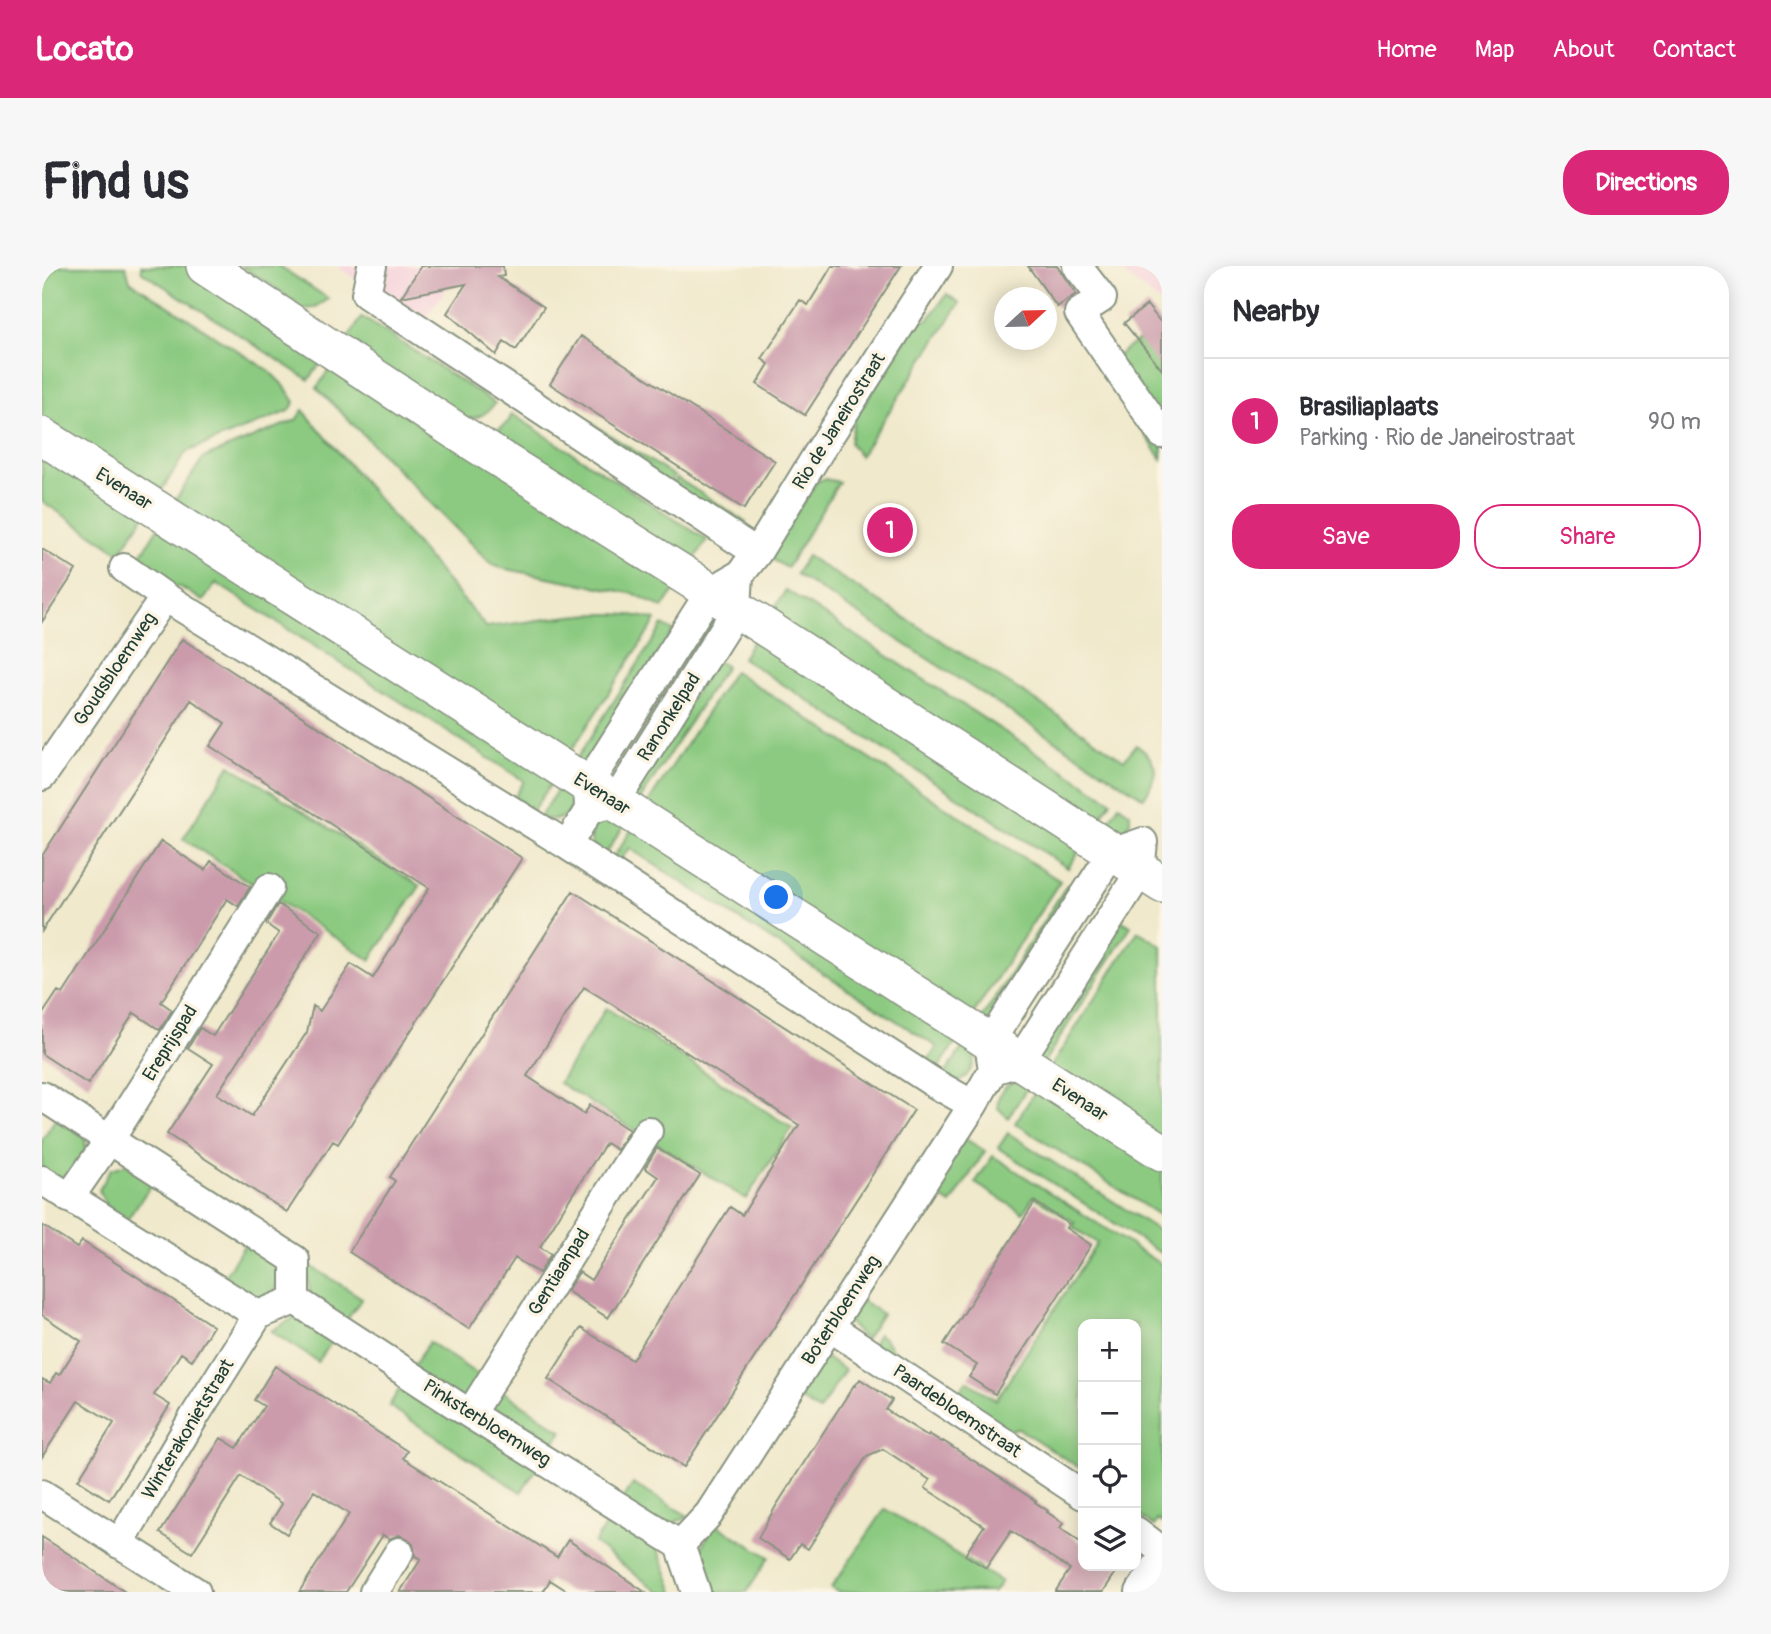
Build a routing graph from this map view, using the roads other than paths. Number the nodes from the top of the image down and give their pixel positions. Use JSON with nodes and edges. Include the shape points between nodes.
{"nodes":[{"id":1,"x":205,"y":266,"type":"edge"},
{"id":2,"x":372,"y":266,"type":"edge"},
{"id":3,"x":938,"y":266,"type":"edge"},
{"id":4,"x":1077,"y":266,"type":"edge"},
{"id":5,"x":1162,"y":434,"type":"edge"},
{"id":6,"x":42,"y":436,"type":"edge"},
{"id":7,"x":757,"y":552,"type":"junction"},
{"id":8,"x":124,"y":568,"type":"dead end"},
{"id":9,"x":729,"y":592,"type":"junction"},
{"id":10,"x":165,"y":597,"type":"junction"},
{"id":11,"x":42,"y":776,"type":"edge"},
{"id":12,"x":597,"y":799,"type":"junction"},
{"id":13,"x":567,"y":845,"type":"junction"},
{"id":14,"x":1142,"y":854,"type":"edge"},
{"id":15,"x":269,"y":888,"type":"dead end"},
{"id":16,"x":1000,"y":1058,"type":"junction"},
{"id":17,"x":42,"y":1096,"type":"edge"},
{"id":18,"x":973,"y":1105,"type":"junction"},
{"id":19,"x":648,"y":1131,"type":"dead end"},
{"id":20,"x":110,"y":1139,"type":"junction"},
{"id":21,"x":1162,"y":1152,"type":"edge"},
{"id":22,"x":42,"y":1180,"type":"edge"},
{"id":23,"x":69,"y":1198,"type":"junction"},
{"id":24,"x":295,"y":1300,"type":"junction"},
{"id":25,"x":258,"y":1315,"type":"junction"},
{"id":26,"x":830,"y":1327,"type":"junction"},
{"id":27,"x":470,"y":1414,"type":"junction"},
{"id":28,"x":1078,"y":1492,"type":"edge"},
{"id":29,"x":42,"y":1494,"type":"edge"},
{"id":30,"x":1141,"y":1535,"type":"edge"},
{"id":31,"x":119,"y":1544,"type":"junction"},
{"id":32,"x":680,"y":1545,"type":"junction"},
{"id":33,"x":1162,"y":1551,"type":"edge"},
{"id":34,"x":399,"y":1552,"type":"dead end"},
{"id":35,"x":1162,"y":1558,"type":"edge"},
{"id":36,"x":196,"y":1592,"type":"edge"},
{"id":37,"x":374,"y":1592,"type":"edge"},
{"id":38,"x":696,"y":1592,"type":"edge"},
{"id":39,"x":1140,"y":1592,"type":"edge"}],
"edges":[{"from":1,"to":9,"type":"main road","via":[[456,431]]},
{"from":2,"to":7,"type":"street","via":[[366,294]]},
{"from":3,"to":7,"type":"street","name":"Rio de Janeirostraat"},
{"from":4,"to":5,"type":"street","via":[[1102,298],[1079,313]]},
{"from":6,"to":12,"type":"main road","name":"Evenaar"},
{"from":7,"to":9,"type":"street","name":"Rio de Janeirostraat"},
{"from":8,"to":10,"type":"street"},
{"from":9,"to":12,"type":"street","name":"Ranonkelpad"},
{"from":9,"to":14,"type":"main road"},
{"from":10,"to":11,"type":"street","name":"Goudsbloemweg"},
{"from":10,"to":13,"type":"street"},
{"from":12,"to":13,"type":"street","name":"Ranonkelpad"},
{"from":12,"to":16,"type":"main road","name":"Evenaar"},
{"from":13,"to":18,"type":"street"},
{"from":14,"to":16,"type":"street","name":"Boterbloemweg"},
{"from":15,"to":20,"type":"street","name":"Ereprijspad"},
{"from":16,"to":18,"type":"street","name":"Boterbloemweg"},
{"from":16,"to":21,"type":"main road","name":"Evenaar"},
{"from":17,"to":20,"type":"street"},
{"from":18,"to":26,"type":"street","name":"Boterbloemweg"},
{"from":19,"to":27,"type":"street","name":"Gentiaanpad"},
{"from":20,"to":23,"type":"street","name":"Ereprijspad"},
{"from":20,"to":24,"type":"street","via":[[295,1260]]},
{"from":22,"to":23,"type":"street"},
{"from":23,"to":25,"type":"street"},
{"from":24,"to":25,"type":"street"},
{"from":24,"to":27,"type":"street","name":"Pinksterbloemweg"},
{"from":25,"to":31,"type":"street","name":"Winterakonietstraat"},
{"from":26,"to":28,"type":"street","name":"Paardebloemstraat"},
{"from":26,"to":32,"type":"street","name":"Boterbloemweg","via":[[709,1514]]},
{"from":27,"to":32,"type":"street","name":"Pinksterbloemweg"},
{"from":29,"to":31,"type":"street"},
{"from":30,"to":33,"type":"street"},
{"from":31,"to":36,"type":"street"},
{"from":32,"to":38,"type":"street"},
{"from":34,"to":37,"type":"street"},
{"from":35,"to":39,"type":"street"}]}
